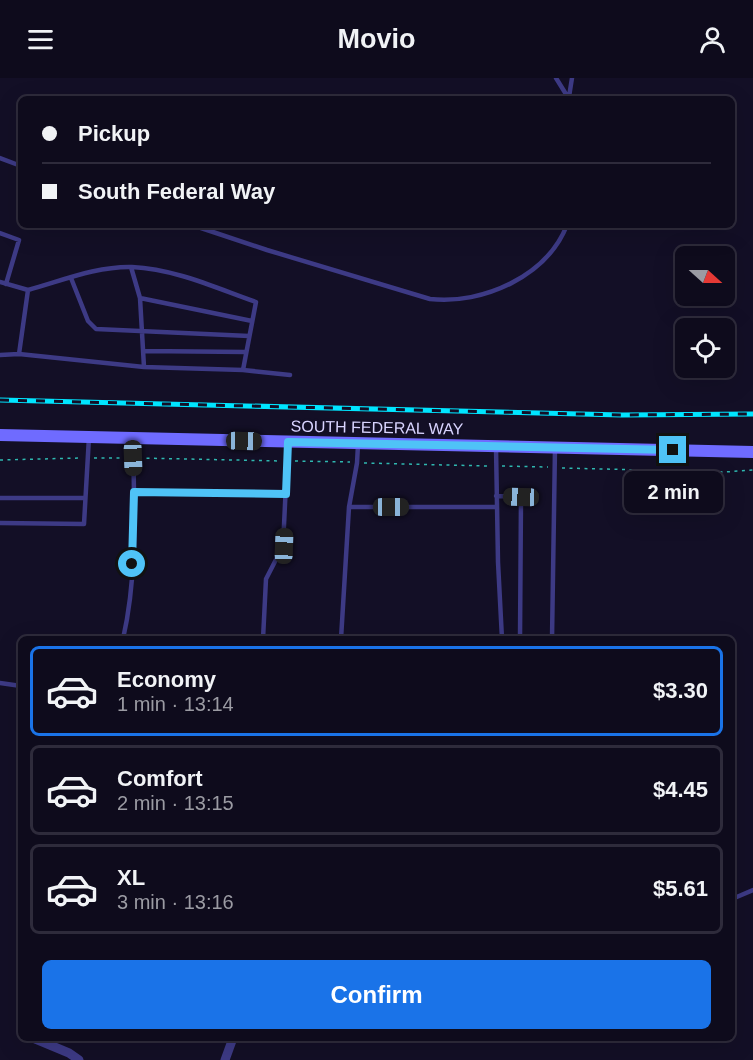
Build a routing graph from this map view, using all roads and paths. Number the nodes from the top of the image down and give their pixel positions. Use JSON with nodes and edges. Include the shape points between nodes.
{"nodes":[{"id":1,"x":556,"y":78,"type":"edge"},
{"id":2,"x":572,"y":78,"type":"edge"},
{"id":3,"x":568,"y":96,"type":"edge"},
{"id":4,"x":569,"y":96,"type":"edge"},
{"id":5,"x":0,"y":158,"type":"edge"},
{"id":6,"x":18,"y":165,"type":"edge"},
{"id":7,"x":201,"y":228,"type":"edge"},
{"id":8,"x":566,"y":228,"type":"edge"},
{"id":9,"x":0,"y":233,"type":"edge"},
{"id":10,"x":131,"y":267,"type":"junction"},
{"id":11,"x":71,"y":278,"type":"junction"},
{"id":12,"x":3,"y":283,"type":"edge"},
{"id":13,"x":28,"y":290,"type":"junction"},
{"id":14,"x":140,"y":298,"type":"junction"},
{"id":15,"x":252,"y":321,"type":"junction"},
{"id":16,"x":142,"y":332,"type":"junction"},
{"id":17,"x":249,"y":336,"type":"junction"},
{"id":18,"x":143,"y":351,"type":"junction"},
{"id":19,"x":246,"y":352,"type":"junction"},
{"id":20,"x":19,"y":354,"type":"junction"},
{"id":21,"x":0,"y":355,"type":"edge"},
{"id":22,"x":144,"y":367,"type":"junction"},
{"id":23,"x":243,"y":370,"type":"junction"},
{"id":24,"x":290,"y":375,"type":"dead end"},
{"id":25,"x":0,"y":435,"type":"edge"},
{"id":26,"x":89,"y":437,"type":"junction"},
{"id":27,"x":133,"y":438,"type":"junction"},
{"id":28,"x":288,"y":442,"type":"junction"},
{"id":29,"x":358,"y":444,"type":"junction"},
{"id":30,"x":496,"y":447,"type":"junction"},
{"id":31,"x":555,"y":448,"type":"junction"},
{"id":32,"x":753,"y":452,"type":"edge"},
{"id":33,"x":89,"y":458,"type":"junction"},
{"id":34,"x":133,"y":458,"type":"junction"},
{"id":35,"x":0,"y":460,"type":"edge"},
{"id":36,"x":287,"y":461,"type":"junction"},
{"id":37,"x":357,"y":463,"type":"junction"},
{"id":38,"x":495,"y":466,"type":"junction"},
{"id":39,"x":554,"y":467,"type":"junction"},
{"id":40,"x":753,"y":470,"type":"edge"},
{"id":41,"x":134,"y":492,"type":"junction"},
{"id":42,"x":286,"y":494,"type":"junction"},
{"id":43,"x":496,"y":496,"type":"junction"},
{"id":44,"x":0,"y":498,"type":"edge"},
{"id":45,"x":86,"y":498,"type":"junction"},
{"id":46,"x":349,"y":507,"type":"junction"},
{"id":47,"x":496,"y":507,"type":"junction"},
{"id":48,"x":0,"y":523,"type":"edge"},
{"id":49,"x":124,"y":636,"type":"edge"},
{"id":50,"x":264,"y":636,"type":"edge"},
{"id":51,"x":342,"y":636,"type":"edge"},
{"id":52,"x":502,"y":636,"type":"edge"},
{"id":53,"x":520,"y":636,"type":"edge"},
{"id":54,"x":552,"y":636,"type":"edge"},
{"id":55,"x":0,"y":683,"type":"edge"},
{"id":56,"x":18,"y":686,"type":"edge"},
{"id":57,"x":753,"y":891,"type":"edge"},
{"id":58,"x":735,"y":898,"type":"edge"},
{"id":59,"x":40,"y":1041,"type":"edge"},
{"id":60,"x":232,"y":1041,"type":"edge"},
{"id":61,"x":80,"y":1060,"type":"edge"},
{"id":62,"x":225,"y":1060,"type":"edge"}],
"edges":[{"from":1,"to":3,"type":"lane"},
{"from":2,"to":4,"type":"lane"},
{"from":5,"to":6,"type":"lane"},
{"from":7,"to":8,"type":"lane","via":[[446,301],[491,291],[529,273],[551,254]]},
{"from":9,"to":12,"type":"lane","via":[[19,240]]},
{"from":10,"to":11,"type":"lane"},
{"from":10,"to":14,"type":"lane"},
{"from":10,"to":15,"type":"lane","via":[[176,274],[256,302]]},
{"from":11,"to":13,"type":"lane"},
{"from":11,"to":16,"type":"lane","via":[[88,321],[96,329]]},
{"from":12,"to":13,"type":"lane"},
{"from":13,"to":20,"type":"lane"},
{"from":14,"to":15,"type":"lane"},
{"from":14,"to":16,"type":"lane"},
{"from":15,"to":17,"type":"lane"},
{"from":16,"to":17,"type":"lane"},
{"from":16,"to":18,"type":"lane"},
{"from":17,"to":19,"type":"lane"},
{"from":18,"to":19,"type":"lane"},
{"from":18,"to":22,"type":"lane"},
{"from":19,"to":23,"type":"lane"},
{"from":20,"to":21,"type":"lane"},
{"from":20,"to":22,"type":"lane"},
{"from":22,"to":23,"type":"lane"},
{"from":23,"to":24,"type":"lane"},
{"from":25,"to":26,"type":"main road","name":"SOUTH FEDERAL WAY"},
{"from":26,"to":27,"type":"main road","name":"SOUTH FEDERAL WAY"},
{"from":26,"to":33,"type":"lane"},
{"from":27,"to":28,"type":"main road","name":"SOUTH FEDERAL WAY"},
{"from":27,"to":34,"type":"lane"},
{"from":28,"to":29,"type":"main road","name":"SOUTH FEDERAL WAY"},
{"from":28,"to":36,"type":"lane"},
{"from":29,"to":30,"type":"main road","name":"SOUTH FEDERAL WAY"},
{"from":29,"to":37,"type":"lane"},
{"from":30,"to":31,"type":"main road","name":"SOUTH FEDERAL WAY"},
{"from":30,"to":38,"type":"lane"},
{"from":31,"to":32,"type":"main road","name":"SOUTH FEDERAL WAY"},
{"from":31,"to":39,"type":"lane"},
{"from":33,"to":34,"type":"path"},
{"from":33,"to":35,"type":"path"},
{"from":33,"to":45,"type":"lane"},
{"from":34,"to":36,"type":"path"},
{"from":34,"to":41,"type":"lane"},
{"from":36,"to":37,"type":"path"},
{"from":36,"to":42,"type":"lane"},
{"from":37,"to":38,"type":"path"},
{"from":37,"to":46,"type":"lane"},
{"from":38,"to":39,"type":"path"},
{"from":38,"to":43,"type":"lane"},
{"from":39,"to":40,"type":"path"},
{"from":39,"to":54,"type":"lane"},
{"from":41,"to":42,"type":"lane"},
{"from":41,"to":49,"type":"lane","via":[[130,609]]},
{"from":42,"to":50,"type":"lane","via":[[284,546],[264,589]]},
{"from":43,"to":47,"type":"lane"},
{"from":43,"to":53,"type":"lane","via":[[521,497]]},
{"from":44,"to":45,"type":"lane"},
{"from":45,"to":48,"type":"lane","via":[[84,524]]},
{"from":46,"to":47,"type":"lane"},
{"from":46,"to":51,"type":"lane"},
{"from":47,"to":52,"type":"lane"},
{"from":55,"to":56,"type":"lane"},
{"from":57,"to":58,"type":"lane"},
{"from":59,"to":61,"type":"street"},
{"from":60,"to":62,"type":"street"}]}
